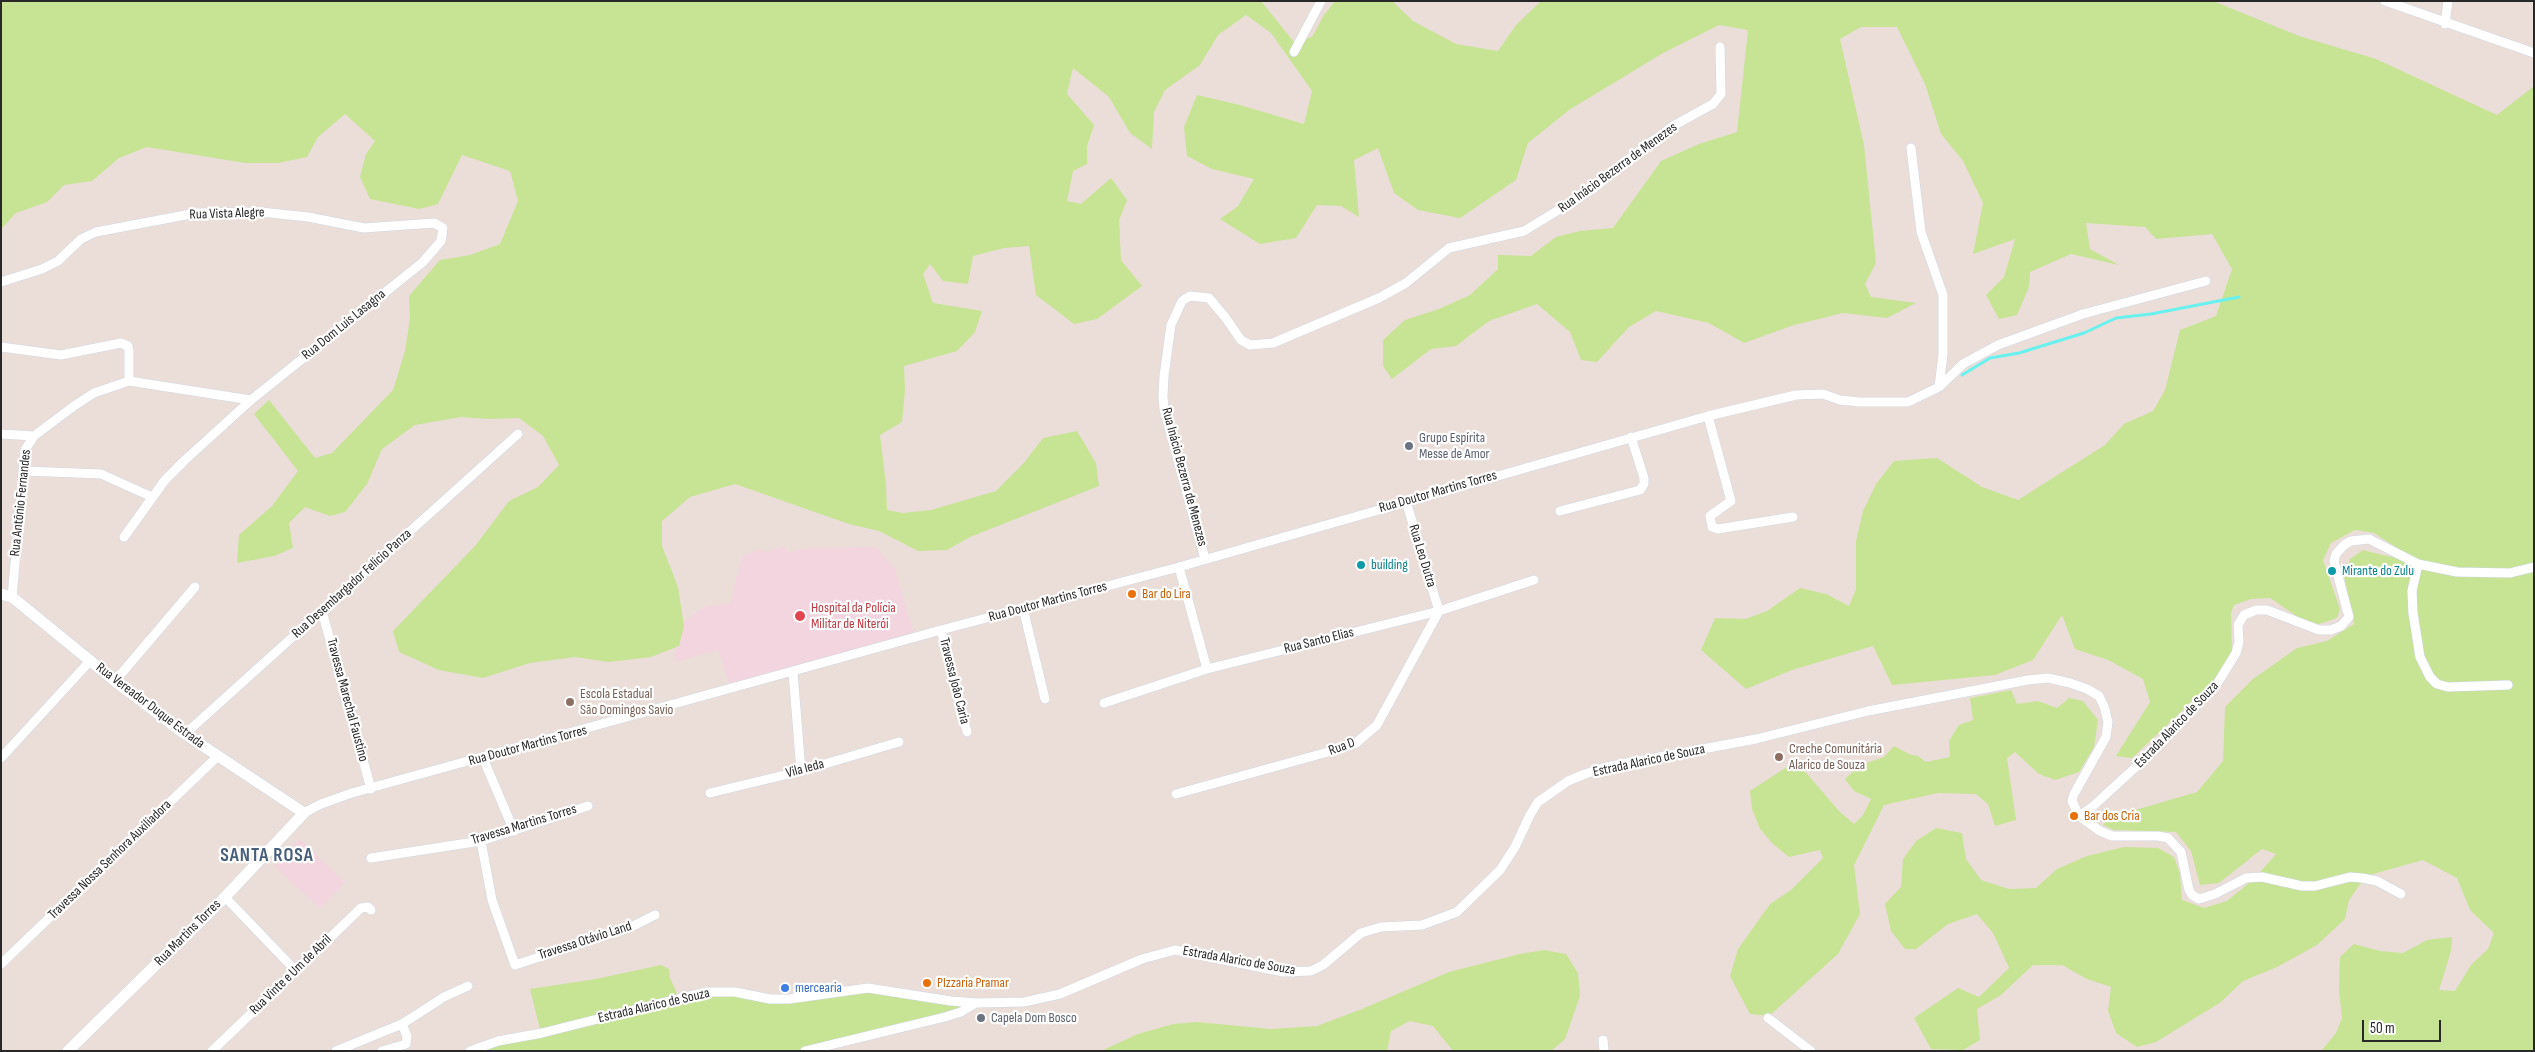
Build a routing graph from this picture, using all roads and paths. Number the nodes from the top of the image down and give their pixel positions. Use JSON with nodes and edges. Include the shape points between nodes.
{"nodes":[{"id":1,"x":1321,"y":1,"type":"edge"},
{"id":2,"x":2385,"y":1,"type":"edge"},
{"id":3,"x":2448,"y":1,"type":"edge"},
{"id":4,"x":2445,"y":24,"type":"junction"},
{"id":5,"x":1720,"y":47,"type":"dead end"},
{"id":6,"x":1294,"y":52,"type":"dead end"},
{"id":7,"x":2534,"y":53,"type":"edge"},
{"id":8,"x":1911,"y":148,"type":"dead end"},
{"id":9,"x":436,"y":248,"type":"joint"},
{"id":10,"x":2206,"y":281,"type":"dead end"},
{"id":11,"x":1,"y":282,"type":"edge"},
{"id":12,"x":1,"y":347,"type":"edge"},
{"id":13,"x":129,"y":381,"type":"junction"},
{"id":14,"x":1939,"y":387,"type":"junction"},
{"id":15,"x":250,"y":400,"type":"junction"},
{"id":16,"x":1708,"y":416,"type":"junction"},
{"id":17,"x":1,"y":434,"type":"edge"},
{"id":18,"x":518,"y":434,"type":"dead end"},
{"id":19,"x":34,"y":436,"type":"junction"},
{"id":20,"x":1631,"y":437,"type":"junction"},
{"id":21,"x":25,"y":471,"type":"junction"},
{"id":22,"x":152,"y":497,"type":"junction"},
{"id":23,"x":1406,"y":502,"type":"junction"},
{"id":24,"x":1560,"y":511,"type":"dead end"},
{"id":25,"x":1793,"y":517,"type":"dead end"},
{"id":26,"x":124,"y":537,"type":"dead end"},
{"id":27,"x":1205,"y":559,"type":"junction"},
{"id":28,"x":2418,"y":564,"type":"junction"},
{"id":29,"x":1179,"y":567,"type":"junction"},
{"id":30,"x":2534,"y":567,"type":"edge"},
{"id":31,"x":1534,"y":580,"type":"dead end"},
{"id":32,"x":195,"y":587,"type":"dead end"},
{"id":33,"x":6,"y":596,"type":"edge"},
{"id":34,"x":1023,"y":608,"type":"junction"},
{"id":35,"x":322,"y":611,"type":"junction"},
{"id":36,"x":1438,"y":611,"type":"junction"},
{"id":37,"x":941,"y":630,"type":"junction"},
{"id":38,"x":90,"y":661,"type":"junction"},
{"id":39,"x":1207,"y":669,"type":"junction"},
{"id":40,"x":793,"y":672,"type":"junction"},
{"id":41,"x":115,"y":682,"type":"junction"},
{"id":42,"x":2508,"y":685,"type":"dead end"},
{"id":43,"x":1045,"y":699,"type":"dead end"},
{"id":44,"x":1104,"y":703,"type":"dead end"},
{"id":45,"x":967,"y":732,"type":"dead end"},
{"id":46,"x":185,"y":734,"type":"junction"},
{"id":47,"x":899,"y":742,"type":"dead end"},
{"id":48,"x":218,"y":756,"type":"junction"},
{"id":49,"x":1,"y":758,"type":"edge"},
{"id":50,"x":484,"y":758,"type":"junction"},
{"id":51,"x":801,"y":770,"type":"junction"},
{"id":52,"x":371,"y":789,"type":"junction"},
{"id":53,"x":710,"y":793,"type":"dead end"},
{"id":54,"x":1176,"y":794,"type":"dead end"},
{"id":55,"x":588,"y":806,"type":"dead end"},
{"id":56,"x":304,"y":813,"type":"junction"},
{"id":57,"x":2079,"y":816,"type":"junction"},
{"id":58,"x":514,"y":831,"type":"junction"},
{"id":59,"x":481,"y":841,"type":"junction"},
{"id":60,"x":371,"y":858,"type":"dead end"},
{"id":61,"x":2401,"y":894,"type":"dead end"},
{"id":62,"x":225,"y":897,"type":"junction"},
{"id":63,"x":371,"y":910,"type":"dead end"},
{"id":64,"x":654,"y":915,"type":"dead end"},
{"id":65,"x":1,"y":964,"type":"edge"},
{"id":66,"x":295,"y":970,"type":"junction"},
{"id":67,"x":468,"y":986,"type":"dead end"},
{"id":68,"x":976,"y":1003,"type":"junction"},
{"id":69,"x":1768,"y":1018,"type":"dead end"},
{"id":70,"x":402,"y":1024,"type":"junction"},
{"id":71,"x":1603,"y":1040,"type":"dead end"},
{"id":72,"x":68,"y":1051,"type":"edge"},
{"id":73,"x":212,"y":1051,"type":"edge"},
{"id":74,"x":336,"y":1051,"type":"edge"},
{"id":75,"x":382,"y":1051,"type":"edge"},
{"id":76,"x":470,"y":1051,"type":"edge"},
{"id":77,"x":805,"y":1051,"type":"edge"},
{"id":78,"x":1604,"y":1051,"type":"edge"},
{"id":79,"x":1811,"y":1051,"type":"edge"}],
"edges":[{"from":1,"to":6,"type":"street"},
{"from":2,"to":4,"type":"street"},
{"from":3,"to":4,"type":"street"},
{"from":4,"to":7,"type":"street"},
{"from":5,"to":27,"type":"street","name":"Rua Inácio Bezerra de Menezes","via":[[1721,94],[1713,104],[1673,126],[1593,189],[1524,232],[1449,248],[1406,283],[1379,298],[1272,343],[1250,345],[1241,340],[1209,298],[1190,296],[1182,300],[1171,325],[1164,376],[1164,409]]},
{"from":8,"to":14,"type":"street","via":[[1921,232],[1943,303]]},
{"from":9,"to":11,"type":"street","name":"Rua Vista Alegre","via":[[443,228],[434,223],[364,228],[261,212],[205,213],[96,232],[81,239],[58,260],[42,269]]},
{"from":9,"to":15,"type":"street","name":"Rua Dom Luis Lasagna","via":[[423,262]]},
{"from":10,"to":14,"type":"street","name":"Rua Doutor Martins Torres","via":[[2083,314],[1998,345],[1963,364]]},
{"from":12,"to":13,"type":"street","via":[[61,355],[121,343],[129,350]]},
{"from":13,"to":15,"type":"street","name":"Rua Antônio Fernandes"},
{"from":13,"to":19,"type":"street","name":"Rua Antônio Fernandes","via":[[94,394]]},
{"from":14,"to":16,"type":"street","name":"Rua Doutor Martins Torres","via":[[1908,402],[1859,402],[1824,394],[1796,395]]},
{"from":15,"to":22,"type":"street","via":[[185,460]]},
{"from":16,"to":20,"type":"street","name":"Rua Doutor Martins Torres"},
{"from":16,"to":25,"type":"street","via":[[1731,501],[1710,516],[1712,527],[1718,529]]},
{"from":17,"to":19,"type":"street"},
{"from":18,"to":35,"type":"street","name":"Rua Desembargador Felício Panza"},
{"from":19,"to":21,"type":"street","name":"Rua Antônio Fernandes","via":[[25,450]]},
{"from":20,"to":23,"type":"street","name":"Rua Doutor Martins Torres"},
{"from":20,"to":24,"type":"street","via":[[1644,478],[1640,490]]},
{"from":21,"to":22,"type":"street","via":[[101,474]]},
{"from":21,"to":33,"type":"street","name":"Rua Antônio Fernandes"},
{"from":22,"to":26,"type":"street"},
{"from":23,"to":27,"type":"street","name":"Rua Doutor Martins Torres"},
{"from":23,"to":36,"type":"street","name":"Rua Leo Dutra"},
{"from":27,"to":29,"type":"street","name":"Rua Doutor Martins Torres"},
{"from":28,"to":30,"type":"street","name":"Estrada Alarico de Souza","via":[[2467,572],[2510,573]]},
{"from":28,"to":42,"type":"street","via":[[2412,591],[2413,613],[2420,657],[2430,677],[2437,684],[2448,687]]},
{"from":28,"to":57,"type":"street","name":"Estrada Alarico de Souza","via":[[2369,539],[2351,541],[2336,554],[2334,561],[2348,617],[2341,626],[2319,630],[2267,610],[2244,615],[2238,624],[2236,653],[2218,684],[2137,766]]},
{"from":29,"to":34,"type":"street","name":"Rua Doutor Martins Torres"},
{"from":29,"to":39,"type":"street"},
{"from":31,"to":36,"type":"street","name":"Rua Santo Elias"},
{"from":32,"to":41,"type":"street"},
{"from":33,"to":38,"type":"street","name":"Rua Vereador Duque Estrada"},
{"from":34,"to":37,"type":"street","name":"Rua Doutor Martins Torres"},
{"from":34,"to":43,"type":"street"},
{"from":35,"to":46,"type":"street","name":"Rua Desembargador Felício Panza"},
{"from":35,"to":52,"type":"street","name":"Travessa Marechal Faustino"},
{"from":36,"to":39,"type":"street","name":"Rua Santo Elias"},
{"from":36,"to":54,"type":"street","name":"Rua D","via":[[1368,735],[1339,750]]},
{"from":37,"to":40,"type":"street","name":"Rua Doutor Martins Torres"},
{"from":37,"to":45,"type":"street","name":"Travessa João Caria"},
{"from":38,"to":41,"type":"street","name":"Rua Vereador Duque Estrada"},
{"from":38,"to":49,"type":"street"},
{"from":39,"to":44,"type":"street","name":"Rua Santo Elias"},
{"from":40,"to":50,"type":"street","name":"Rua Doutor Martins Torres"},
{"from":40,"to":51,"type":"street"},
{"from":41,"to":46,"type":"street","name":"Rua Vereador Duque Estrada"},
{"from":46,"to":48,"type":"street","name":"Rua Vereador Duque Estrada"},
{"from":47,"to":51,"type":"street","name":"Vila Ieda"},
{"from":48,"to":56,"type":"street","name":"Rua Vereador Duque Estrada"},
{"from":48,"to":65,"type":"street","name":"Travessa Nossa Senhora Auxiliadora"},
{"from":50,"to":52,"type":"street","name":"Rua Doutor Martins Torres"},
{"from":50,"to":58,"type":"street"},
{"from":51,"to":53,"type":"street","name":"Vila Ieda"},
{"from":52,"to":56,"type":"street","name":"Rua Doutor Martins Torres","via":[[334,799]]},
{"from":55,"to":58,"type":"street","name":"Travessa Martins Torres"},
{"from":56,"to":62,"type":"street","name":"Rua Martins Torres"},
{"from":57,"to":61,"type":"street","via":[[2112,836],[2168,838],[2181,852],[2189,890],[2199,899],[2246,878],[2262,877],[2309,886],[2350,877],[2362,878]]},
{"from":57,"to":68,"type":"street","name":"Estrada Alarico de Souza","via":[[2072,802],[2074,794],[2106,737],[2108,722],[2099,696],[2070,683],[2048,678],[2010,682],[1868,711],[1756,739],[1606,767],[1568,781],[1538,802],[1500,870],[1457,912],[1422,925],[1381,927],[1361,933],[1323,965],[1310,971],[1283,972],[1175,950],[1161,952],[1048,998]]},
{"from":58,"to":59,"type":"street","name":"Travessa Martins Torres"},
{"from":59,"to":60,"type":"street","name":"Travessa Martins Torres"},
{"from":59,"to":64,"type":"street","name":"Travessa Otávio Land","via":[[492,900],[515,965],[633,926]]},
{"from":62,"to":66,"type":"street"},
{"from":62,"to":72,"type":"street","name":"Rua Martins Torres"},
{"from":63,"to":66,"type":"street","name":"Rua Vinte e Um de Abril","via":[[360,908]]},
{"from":66,"to":73,"type":"street","name":"Rua Vinte e Um de Abril"},
{"from":67,"to":70,"type":"street"},
{"from":68,"to":76,"type":"street","name":"Estrada Alarico de Souza","via":[[868,988],[790,999],[705,992],[498,1041]]},
{"from":68,"to":77,"type":"street","via":[[945,1018]]},
{"from":69,"to":79,"type":"street"},
{"from":70,"to":74,"type":"street"},
{"from":70,"to":75,"type":"street","via":[[407,1036],[406,1044]]},
{"from":71,"to":78,"type":"street"}]}
